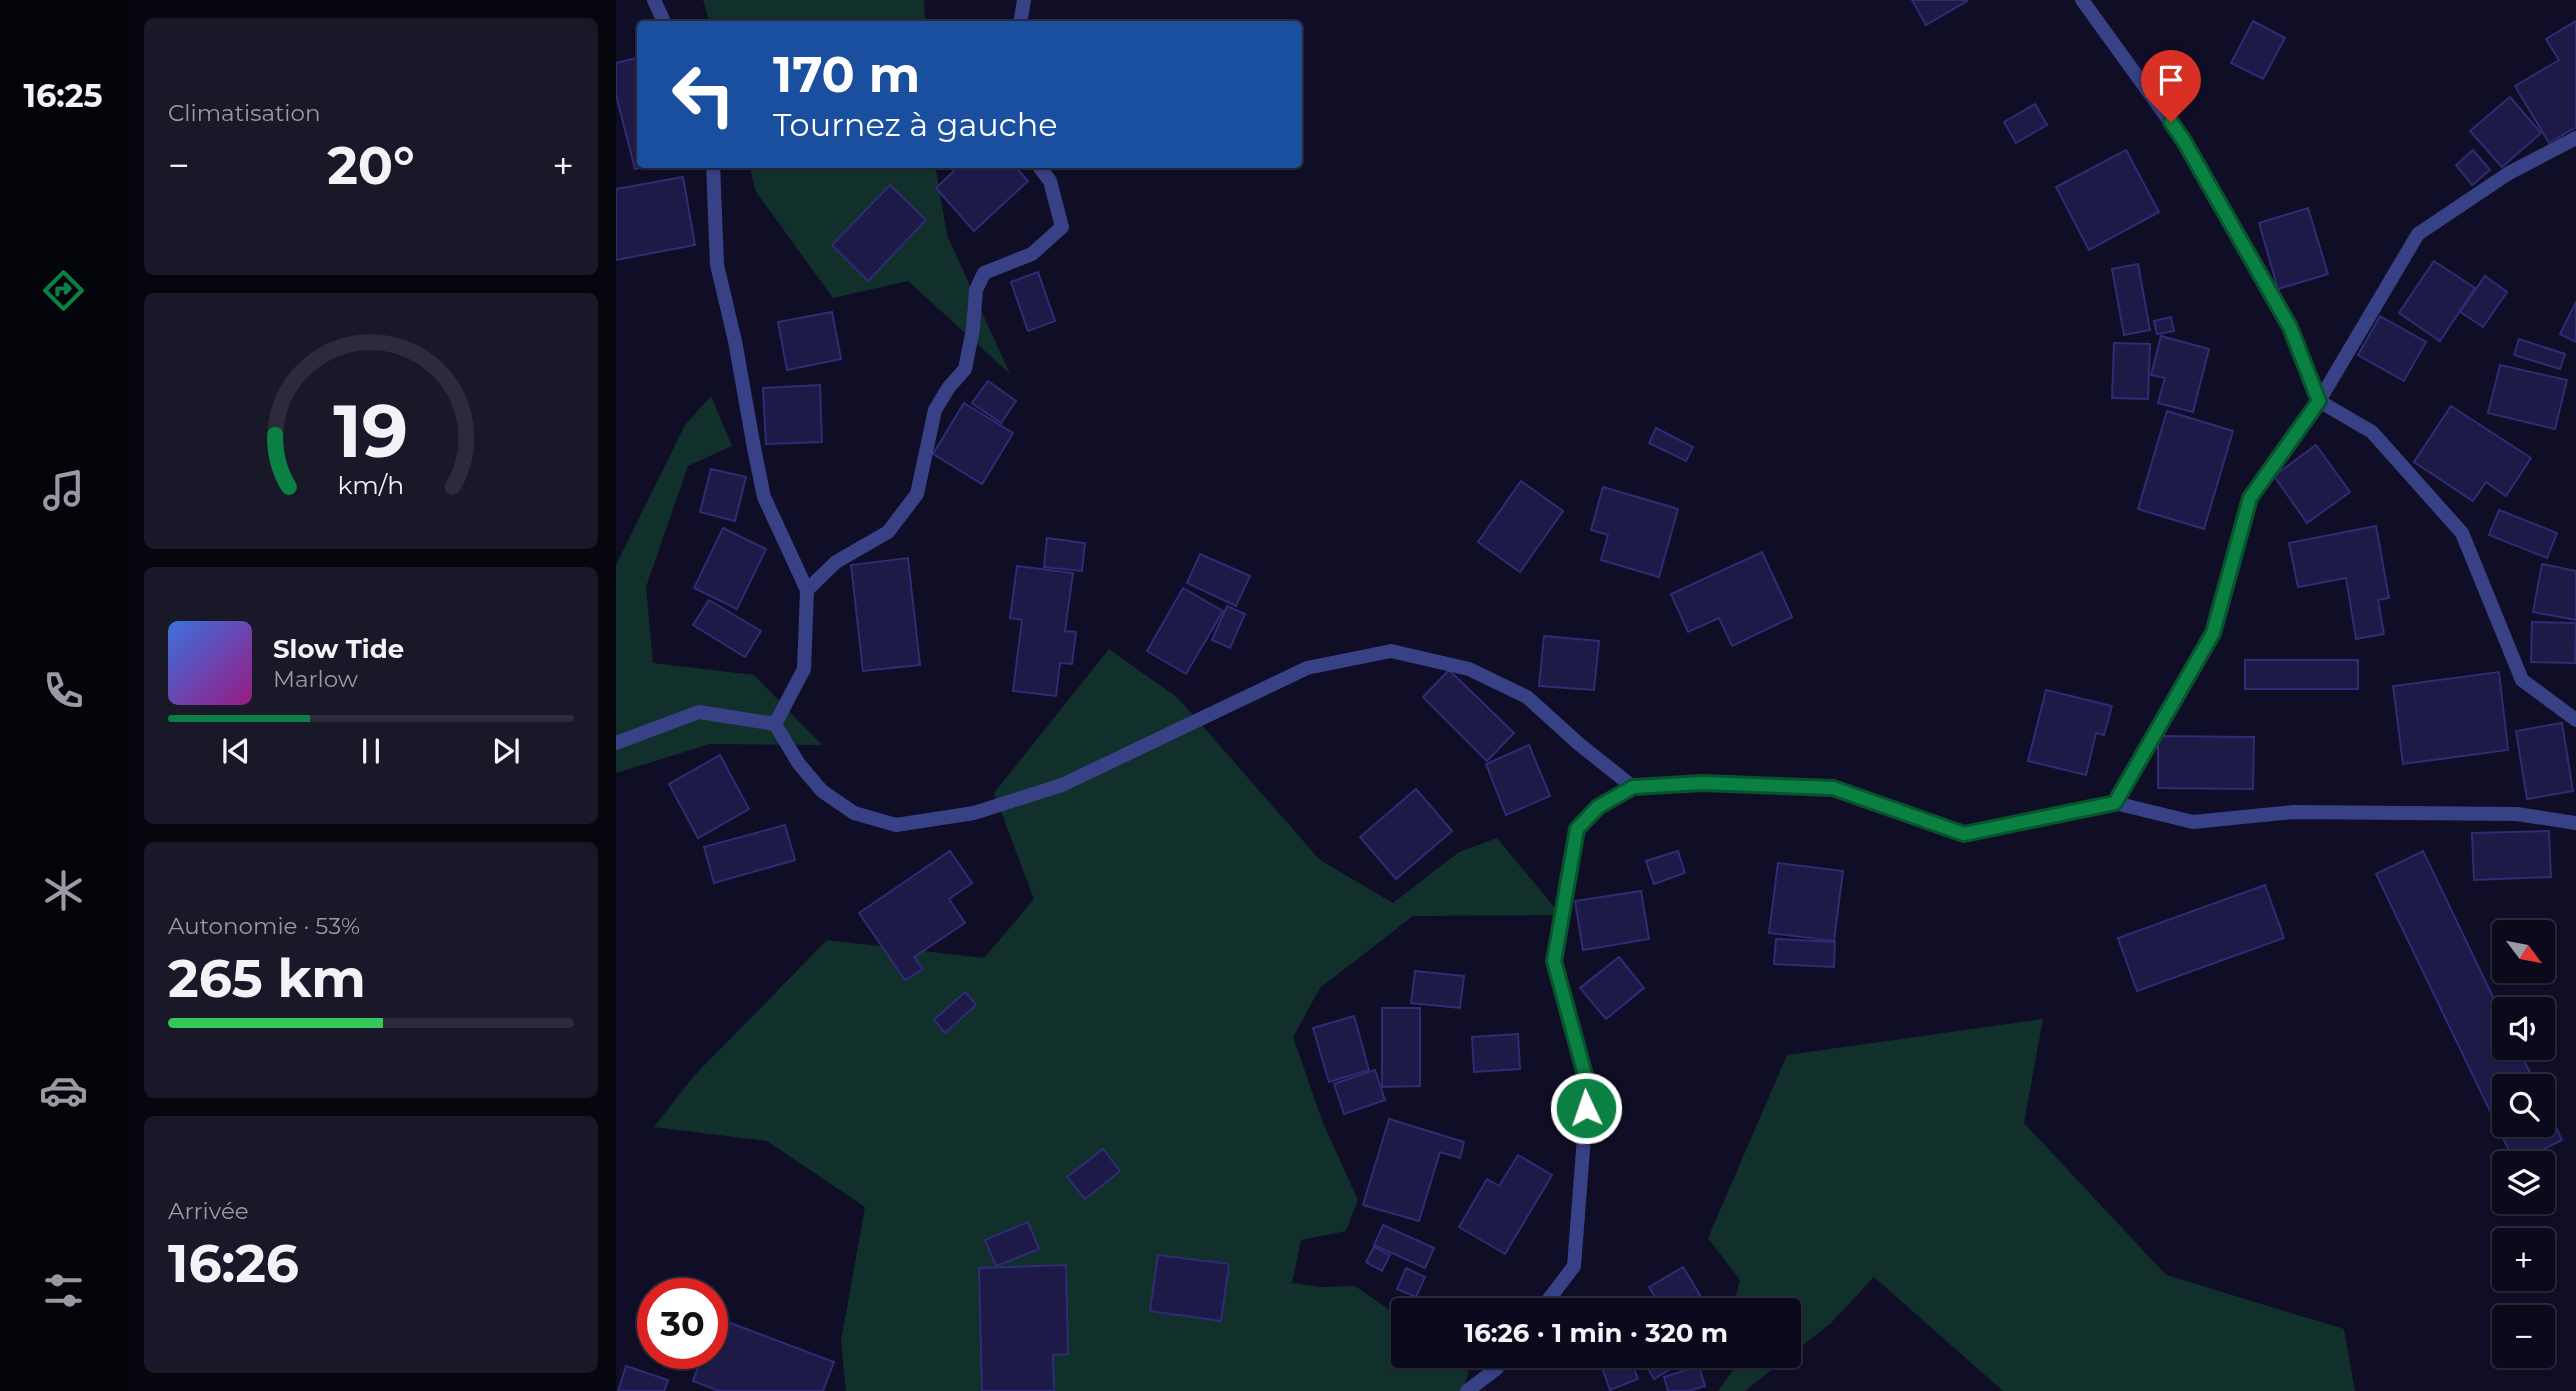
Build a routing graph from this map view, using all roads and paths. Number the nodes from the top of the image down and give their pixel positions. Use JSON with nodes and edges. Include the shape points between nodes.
{"nodes":[{"id":1,"x":654,"y":0,"type":"edge"},
{"id":2,"x":1024,"y":0,"type":"edge"},
{"id":3,"x":2082,"y":0,"type":"edge"},
{"id":4,"x":664,"y":21,"type":"edge"},
{"id":5,"x":1020,"y":21,"type":"edge"},
{"id":6,"x":2576,"y":138,"type":"edge"},
{"id":7,"x":713,"y":168,"type":"edge"},
{"id":8,"x":1040,"y":168,"type":"edge"},
{"id":9,"x":2319,"y":401,"type":"junction"},
{"id":10,"x":807,"y":590,"type":"junction"},
{"id":11,"x":2576,"y":720,"type":"edge"},
{"id":12,"x":775,"y":724,"type":"junction"},
{"id":13,"x":616,"y":743,"type":"edge"},
{"id":14,"x":1633,"y":787,"type":"junction"},
{"id":15,"x":2115,"y":803,"type":"junction"},
{"id":16,"x":2576,"y":823,"type":"edge"},
{"id":17,"x":1551,"y":1298,"type":"edge"},
{"id":18,"x":1496,"y":1368,"type":"edge"},
{"id":19,"x":1467,"y":1391,"type":"edge"}],
"edges":[{"from":1,"to":4,"type":"street"},
{"from":2,"to":5,"type":"street"},
{"from":3,"to":9,"type":"street","via":[[2184,141],[2290,327]]},
{"from":6,"to":9,"type":"street","via":[[2509,173],[2418,233]]},
{"from":7,"to":10,"type":"street","via":[[717,265],[764,497]]},
{"from":8,"to":10,"type":"street","via":[[1050,181],[1062,227],[1032,254],[984,273],[976,290],[965,369],[935,410],[917,494],[888,532],[836,562]]},
{"from":9,"to":11,"type":"street","via":[[2372,432],[2462,533],[2522,680]]},
{"from":9,"to":15,"type":"street","via":[[2250,498],[2213,633]]},
{"from":10,"to":12,"type":"street","via":[[804,669]]},
{"from":12,"to":13,"type":"street","via":[[699,712]]},
{"from":12,"to":14,"type":"street","via":[[822,791],[854,813],[896,825],[974,813],[1062,785],[1307,668],[1391,652],[1469,669],[1527,697]]},
{"from":14,"to":15,"type":"street","via":[[1703,783],[1833,788],[1964,834]]},
{"from":14,"to":17,"type":"street","via":[[1598,807],[1577,829],[1554,961],[1588,1086],[1574,1266]]},
{"from":15,"to":16,"type":"street","via":[[2193,822],[2293,812],[2517,814]]},
{"from":18,"to":19,"type":"street"}]}
